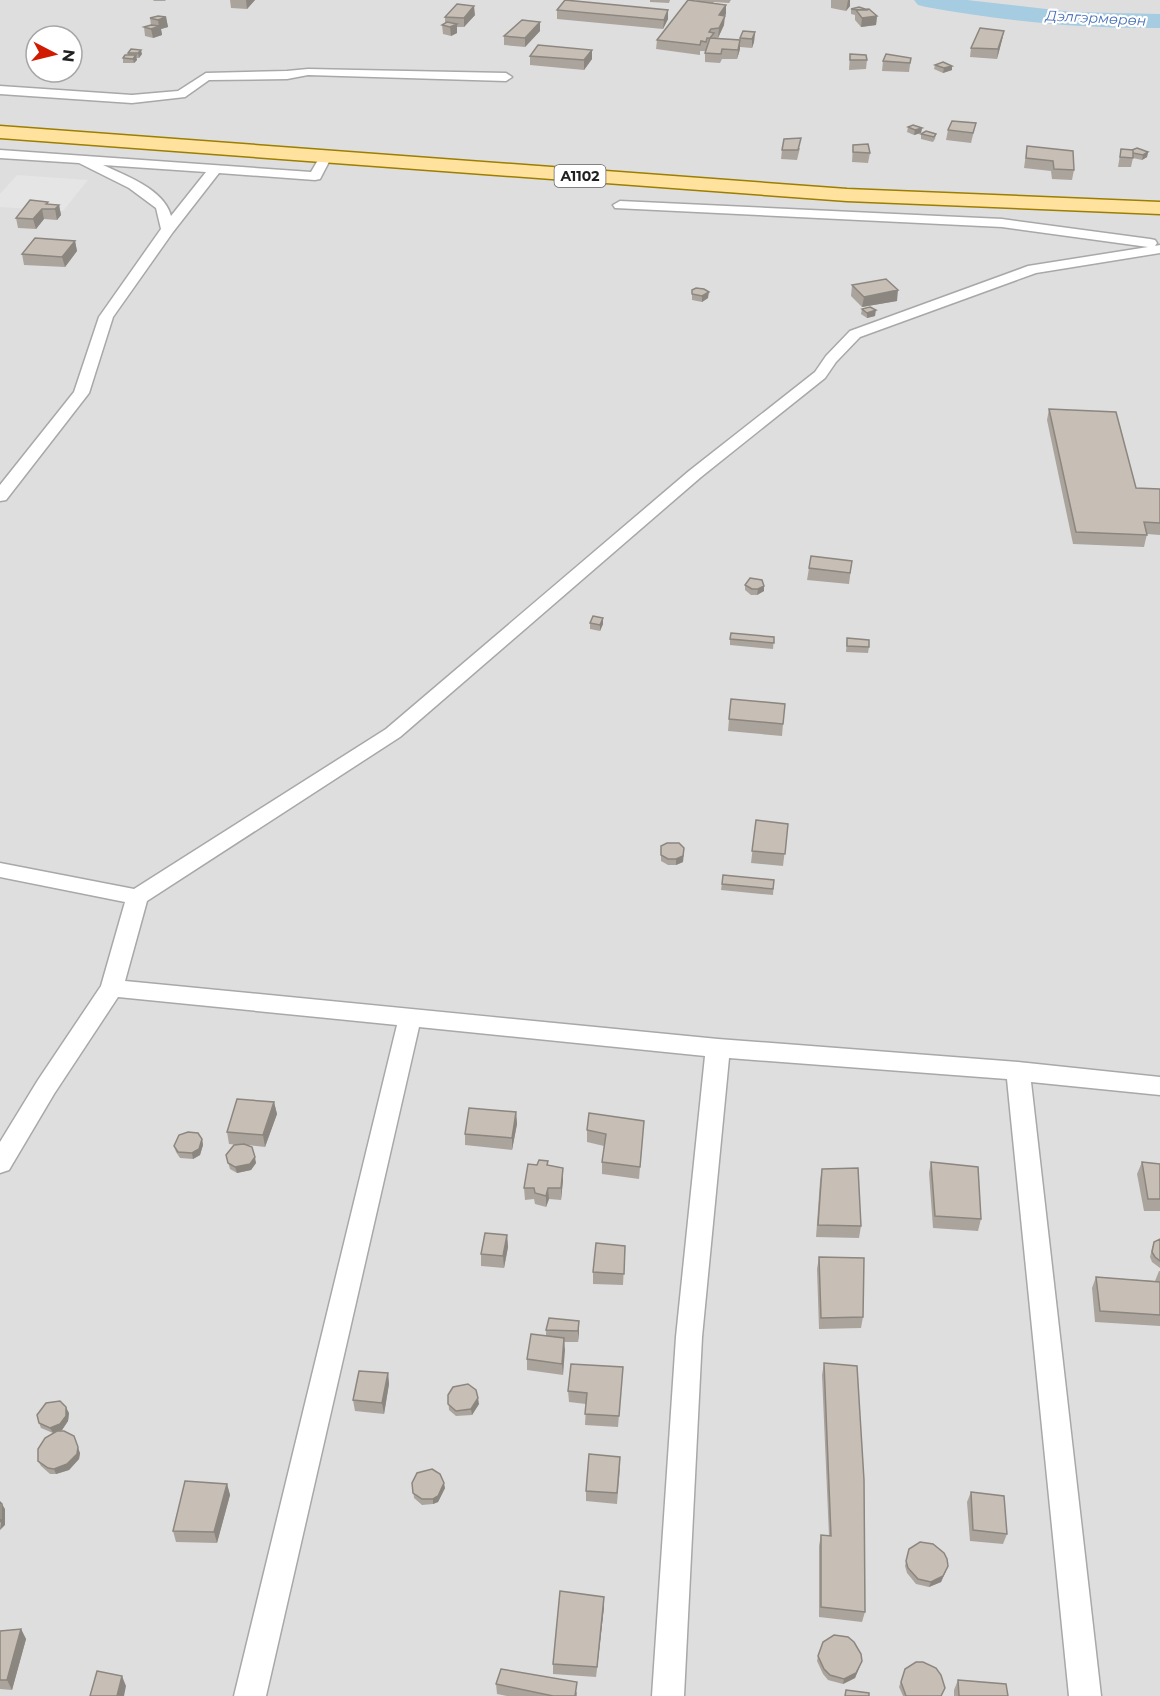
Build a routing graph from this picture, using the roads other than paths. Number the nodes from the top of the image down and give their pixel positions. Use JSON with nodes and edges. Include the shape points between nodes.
{"nodes":[{"id":1,"x":506,"y":77,"type":"dead end"},
{"id":2,"x":0,"y":90,"type":"edge"},
{"id":3,"x":0,"y":132,"type":"edge"},
{"id":4,"x":0,"y":154,"type":"edge"},
{"id":5,"x":326,"y":156,"type":"junction"},
{"id":6,"x":80,"y":159,"type":"junction"},
{"id":7,"x":215,"y":170,"type":"junction"},
{"id":8,"x":620,"y":205,"type":"dead end"},
{"id":9,"x":1160,"y":208,"type":"edge"},
{"id":10,"x":168,"y":229,"type":"junction"},
{"id":11,"x":1160,"y":244,"type":"edge"},
{"id":12,"x":1160,"y":249,"type":"edge"},
{"id":13,"x":0,"y":496,"type":"edge"},
{"id":14,"x":0,"y":870,"type":"edge"},
{"id":15,"x":136,"y":897,"type":"junction"},
{"id":16,"x":112,"y":987,"type":"junction"},
{"id":17,"x":410,"y":1017,"type":"junction"},
{"id":18,"x":718,"y":1048,"type":"junction"},
{"id":19,"x":1018,"y":1071,"type":"junction"},
{"id":20,"x":1160,"y":1086,"type":"edge"},
{"id":21,"x":0,"y":1163,"type":"edge"},
{"id":22,"x":250,"y":1696,"type":"edge"},
{"id":23,"x":668,"y":1696,"type":"edge"},
{"id":24,"x":1085,"y":1696,"type":"edge"}],
"edges":[{"from":1,"to":2,"type":"street","via":[[308,72],[206,77],[180,94],[132,99]]},
{"from":3,"to":5,"type":"main road","number":"A1102"},
{"from":4,"to":6,"type":"street"},
{"from":5,"to":7,"type":"street","via":[[315,176]]},
{"from":5,"to":9,"type":"main road","number":"A1102","via":[[847,195]]},
{"from":6,"to":7,"type":"street"},
{"from":6,"to":10,"type":"street","via":[[134,185],[162,206]]},
{"from":7,"to":10,"type":"street"},
{"from":8,"to":11,"type":"street","via":[[1002,224]]},
{"from":10,"to":13,"type":"street","via":[[106,317],[81,393]]},
{"from":12,"to":15,"type":"street","via":[[1033,269],[855,334],[820,375],[694,474],[393,733]]},
{"from":14,"to":15,"type":"street"},
{"from":15,"to":16,"type":"street"},
{"from":16,"to":17,"type":"street"},
{"from":16,"to":21,"type":"street"},
{"from":17,"to":18,"type":"street"},
{"from":17,"to":22,"type":"street"},
{"from":18,"to":19,"type":"street"},
{"from":18,"to":23,"type":"street","via":[[689,1337]]},
{"from":19,"to":20,"type":"street"},
{"from":19,"to":24,"type":"street"}]}
